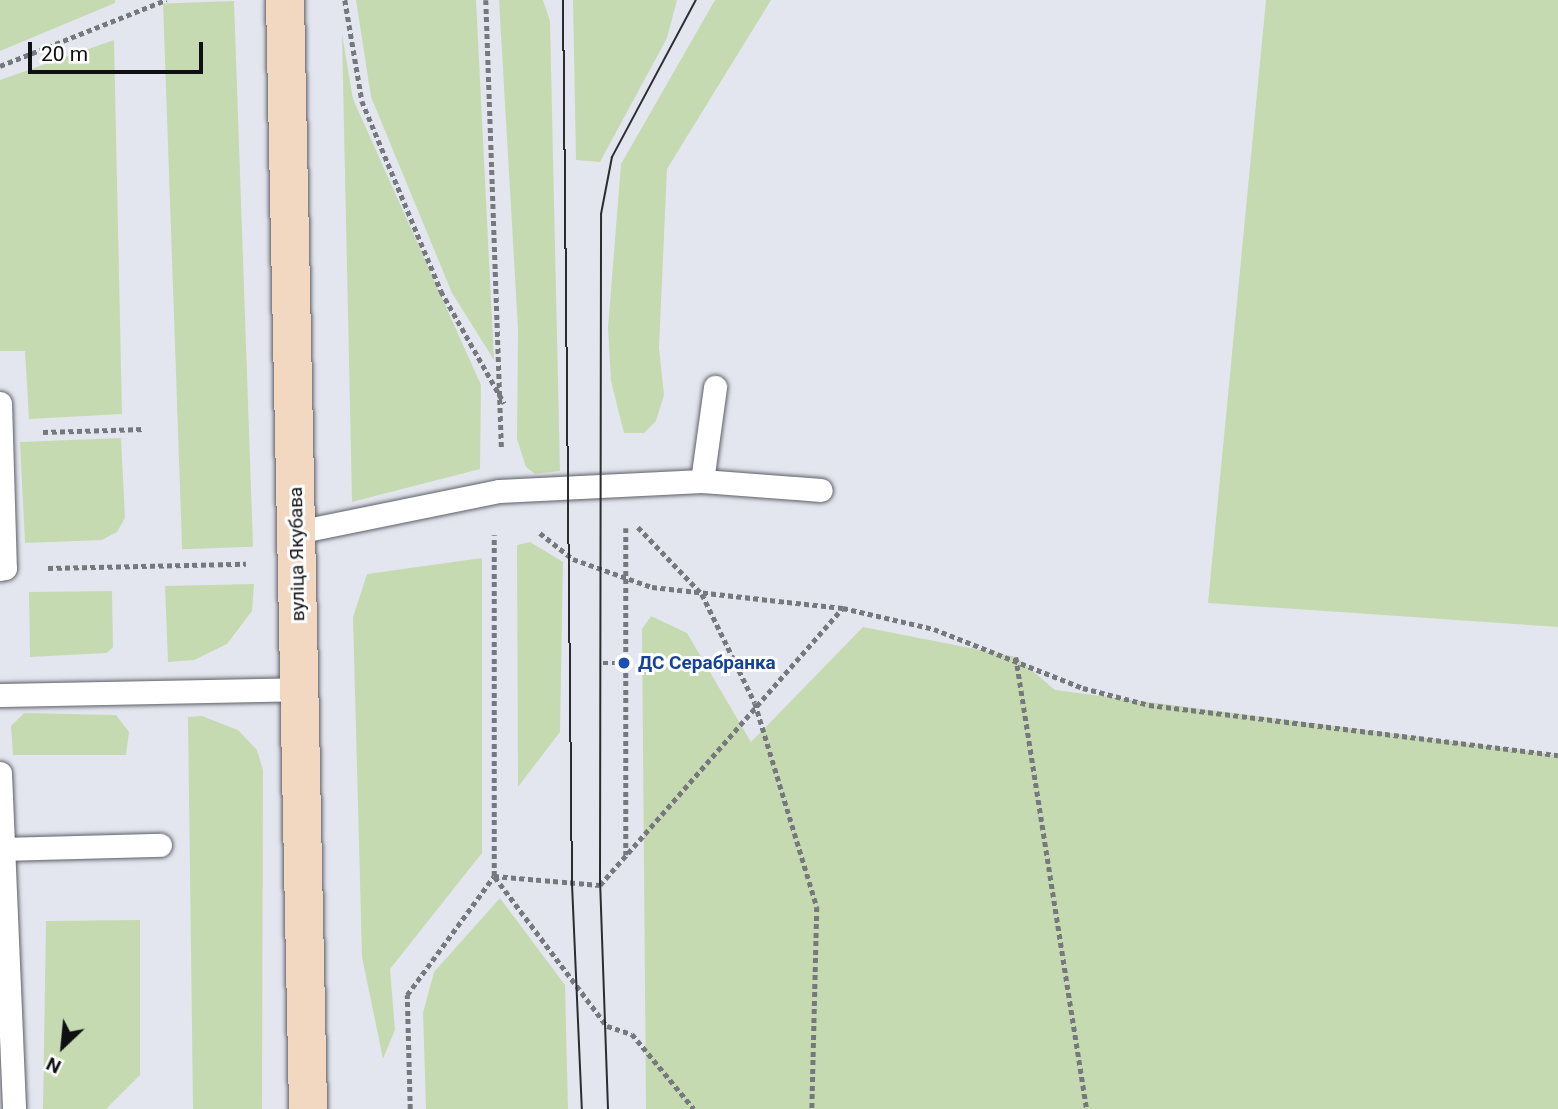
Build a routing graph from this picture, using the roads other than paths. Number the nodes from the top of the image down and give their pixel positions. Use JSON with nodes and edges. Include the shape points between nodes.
{"nodes":[{"id":1,"x":285,"y":0,"type":"edge"},
{"id":2,"x":715,"y":387,"type":"dead end"},
{"id":3,"x":0,"y":403,"type":"edge"},
{"id":4,"x":702,"y":481,"type":"junction"},
{"id":5,"x":821,"y":490,"type":"dead end"},
{"id":6,"x":297,"y":532,"type":"junction"},
{"id":7,"x":3,"y":568,"type":"edge"},
{"id":8,"x":300,"y":689,"type":"junction"},
{"id":9,"x":0,"y":695,"type":"edge"},
{"id":10,"x":0,"y":773,"type":"edge"},
{"id":11,"x":160,"y":845,"type":"dead end"},
{"id":12,"x":3,"y":849,"type":"junction"},
{"id":13,"x":14,"y":1109,"type":"edge"},
{"id":14,"x":309,"y":1109,"type":"edge"}],
"edges":[{"from":1,"to":6,"type":"main road","name":"вуліца Якубава"},
{"from":2,"to":4,"type":"lane"},
{"from":3,"to":7,"type":"lane"},
{"from":4,"to":5,"type":"lane"},
{"from":4,"to":6,"type":"lane","via":[[499,491]]},
{"from":6,"to":8,"type":"main road","name":"вуліца Якубава"},
{"from":8,"to":9,"type":"lane"},
{"from":8,"to":14,"type":"main road","name":"вуліца Якубава"},
{"from":10,"to":12,"type":"lane"},
{"from":11,"to":12,"type":"lane"},
{"from":12,"to":13,"type":"lane"}]}
